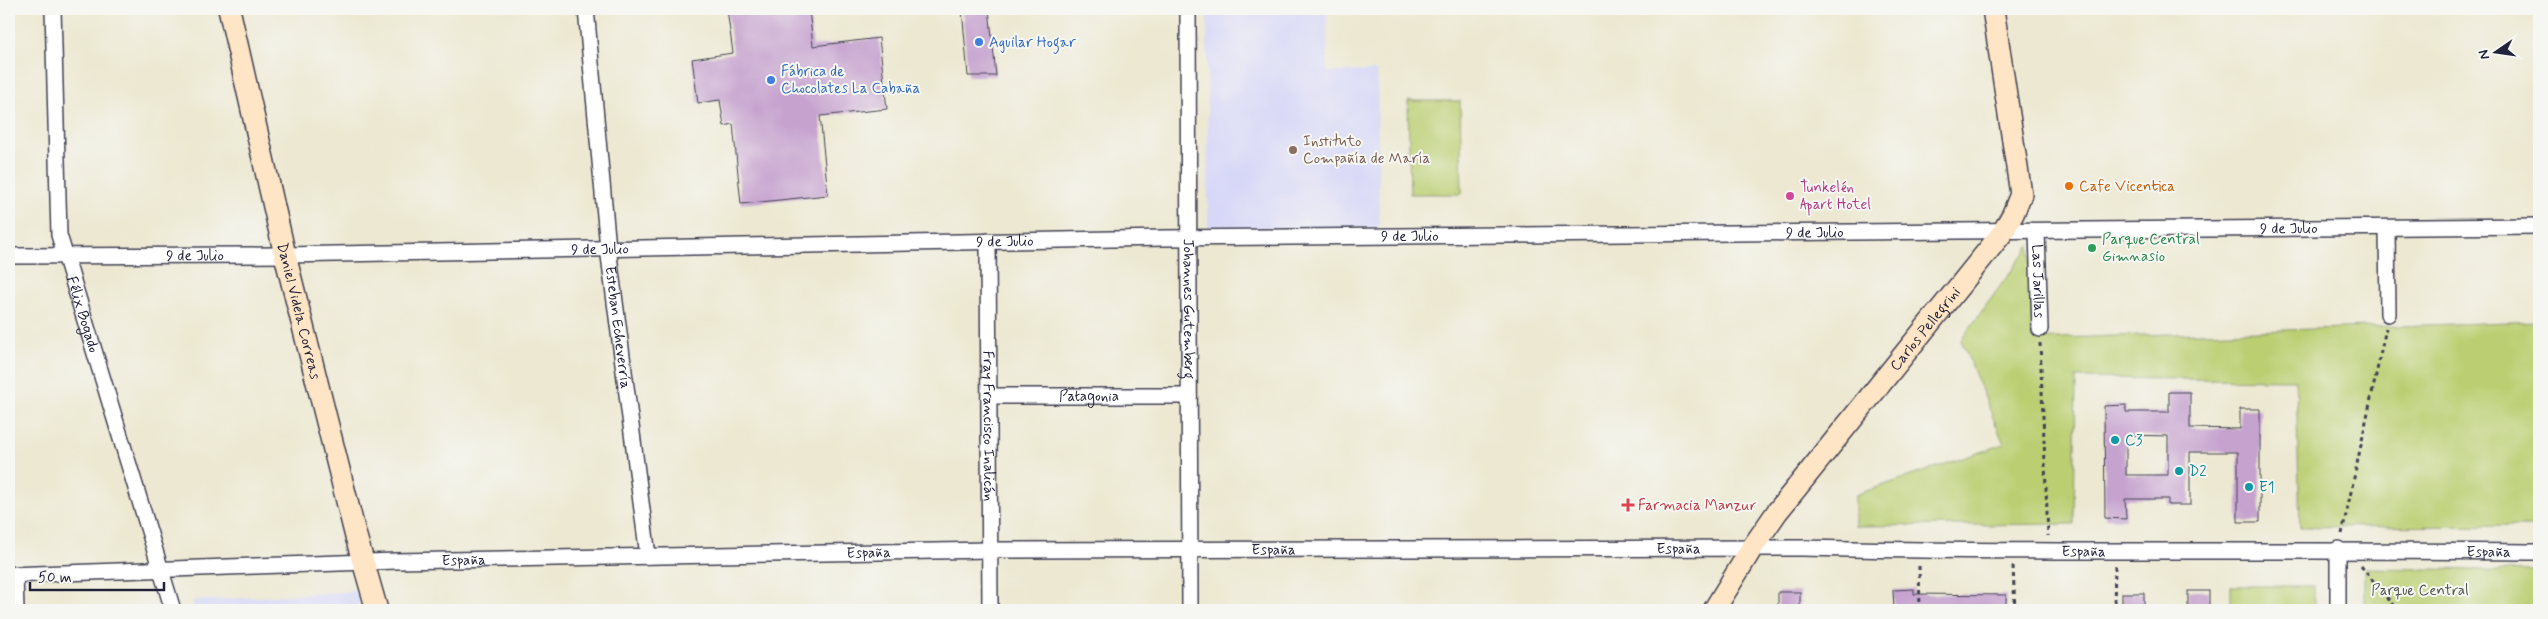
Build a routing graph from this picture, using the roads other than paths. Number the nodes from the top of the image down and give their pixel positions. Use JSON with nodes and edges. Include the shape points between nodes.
{"nodes":[{"id":1,"x":53,"y":9,"type":"edge"},
{"id":2,"x":228,"y":9,"type":"edge"},
{"id":3,"x":586,"y":9,"type":"edge"},
{"id":4,"x":1188,"y":9,"type":"edge"},
{"id":5,"x":1993,"y":9,"type":"edge"},
{"id":6,"x":2539,"y":226,"type":"edge"},
{"id":7,"x":2387,"y":229,"type":"junction"},
{"id":8,"x":2003,"y":232,"type":"junction"},
{"id":9,"x":2037,"y":232,"type":"junction"},
{"id":10,"x":1188,"y":238,"type":"junction"},
{"id":11,"x":988,"y":240,"type":"junction"},
{"id":12,"x":608,"y":248,"type":"junction"},
{"id":13,"x":63,"y":254,"type":"junction"},
{"id":14,"x":285,"y":255,"type":"junction"},
{"id":15,"x":9,"y":256,"type":"edge"},
{"id":16,"x":2388,"y":314,"type":"road end"},
{"id":17,"x":2040,"y":330,"type":"road end"},
{"id":18,"x":989,"y":396,"type":"junction"},
{"id":19,"x":1188,"y":396,"type":"junction"},
{"id":20,"x":1752,"y":548,"type":"junction"},
{"id":21,"x":2338,"y":549,"type":"junction"},
{"id":22,"x":990,"y":550,"type":"junction"},
{"id":23,"x":1190,"y":551,"type":"junction"},
{"id":24,"x":2539,"y":552,"type":"edge"},
{"id":25,"x":648,"y":556,"type":"junction"},
{"id":26,"x":363,"y":563,"type":"junction"},
{"id":27,"x":161,"y":569,"type":"junction"},
{"id":28,"x":12,"y":574,"type":"edge"},
{"id":29,"x":16,"y":610,"type":"edge"},
{"id":30,"x":173,"y":610,"type":"edge"},
{"id":31,"x":378,"y":610,"type":"edge"},
{"id":32,"x":990,"y":610,"type":"edge"},
{"id":33,"x":1190,"y":610,"type":"edge"},
{"id":34,"x":1714,"y":610,"type":"edge"},
{"id":35,"x":2338,"y":610,"type":"edge"}],
"edges":[{"from":1,"to":13,"type":"street","name":"Félix Bogado","via":[[59,235]]},
{"from":2,"to":14,"type":"street","name":"Daniel Videla Correas"},
{"from":3,"to":12,"type":"street","name":"Esteban Echeverría"},
{"from":4,"to":10,"type":"street","name":"Johannes Gutemberg"},
{"from":5,"to":8,"type":"street","name":"Carlos Pellegrini","via":[[2021,194]]},
{"from":6,"to":7,"type":"street","name":"9 de Julio"},
{"from":7,"to":9,"type":"street","name":"9 de Julio"},
{"from":7,"to":16,"type":"street"},
{"from":8,"to":9,"type":"street","name":"9 de Julio"},
{"from":8,"to":10,"type":"street","name":"9 de Julio"},
{"from":8,"to":20,"type":"street","name":"Carlos Pellegrini","via":[[1777,512]]},
{"from":9,"to":17,"type":"street","name":"Las Jarillas"},
{"from":10,"to":11,"type":"street","name":"9 de Julio"},
{"from":10,"to":19,"type":"street","name":"Johannes Gutemberg"},
{"from":11,"to":12,"type":"street","name":"9 de Julio"},
{"from":11,"to":18,"type":"street","name":"Fray Francisco Inalicán"},
{"from":12,"to":14,"type":"street","name":"9 de Julio"},
{"from":12,"to":25,"type":"street","name":"Esteban Echeverría"},
{"from":13,"to":14,"type":"street","name":"9 de Julio"},
{"from":13,"to":15,"type":"street","name":"9 de Julio"},
{"from":13,"to":27,"type":"street","name":"Félix Bogado"},
{"from":14,"to":26,"type":"street","name":"Daniel Videla Correas"},
{"from":18,"to":19,"type":"street","name":"Patagonia"},
{"from":18,"to":22,"type":"street","name":"Fray Francisco Inalicán"},
{"from":19,"to":23,"type":"street","name":"Johannes Gutemberg"},
{"from":20,"to":21,"type":"street","name":"España"},
{"from":20,"to":23,"type":"street","name":"España"},
{"from":20,"to":34,"type":"street","name":"Carlos Pellegrini"},
{"from":21,"to":24,"type":"street","name":"España"},
{"from":21,"to":35,"type":"street"},
{"from":22,"to":23,"type":"street","name":"España"},
{"from":22,"to":25,"type":"street","name":"España"},
{"from":22,"to":32,"type":"street","name":"Fray Francisco Inalicán"},
{"from":23,"to":33,"type":"street","name":"Johannes Gutemberg"},
{"from":25,"to":26,"type":"street","name":"España"},
{"from":26,"to":27,"type":"street","name":"España"},
{"from":26,"to":31,"type":"street","name":"Daniel Videla Correas"},
{"from":27,"to":28,"type":"street","name":"España"},
{"from":27,"to":30,"type":"street","name":"Félix Bogado"},
{"from":28,"to":29,"type":"street"}]}
